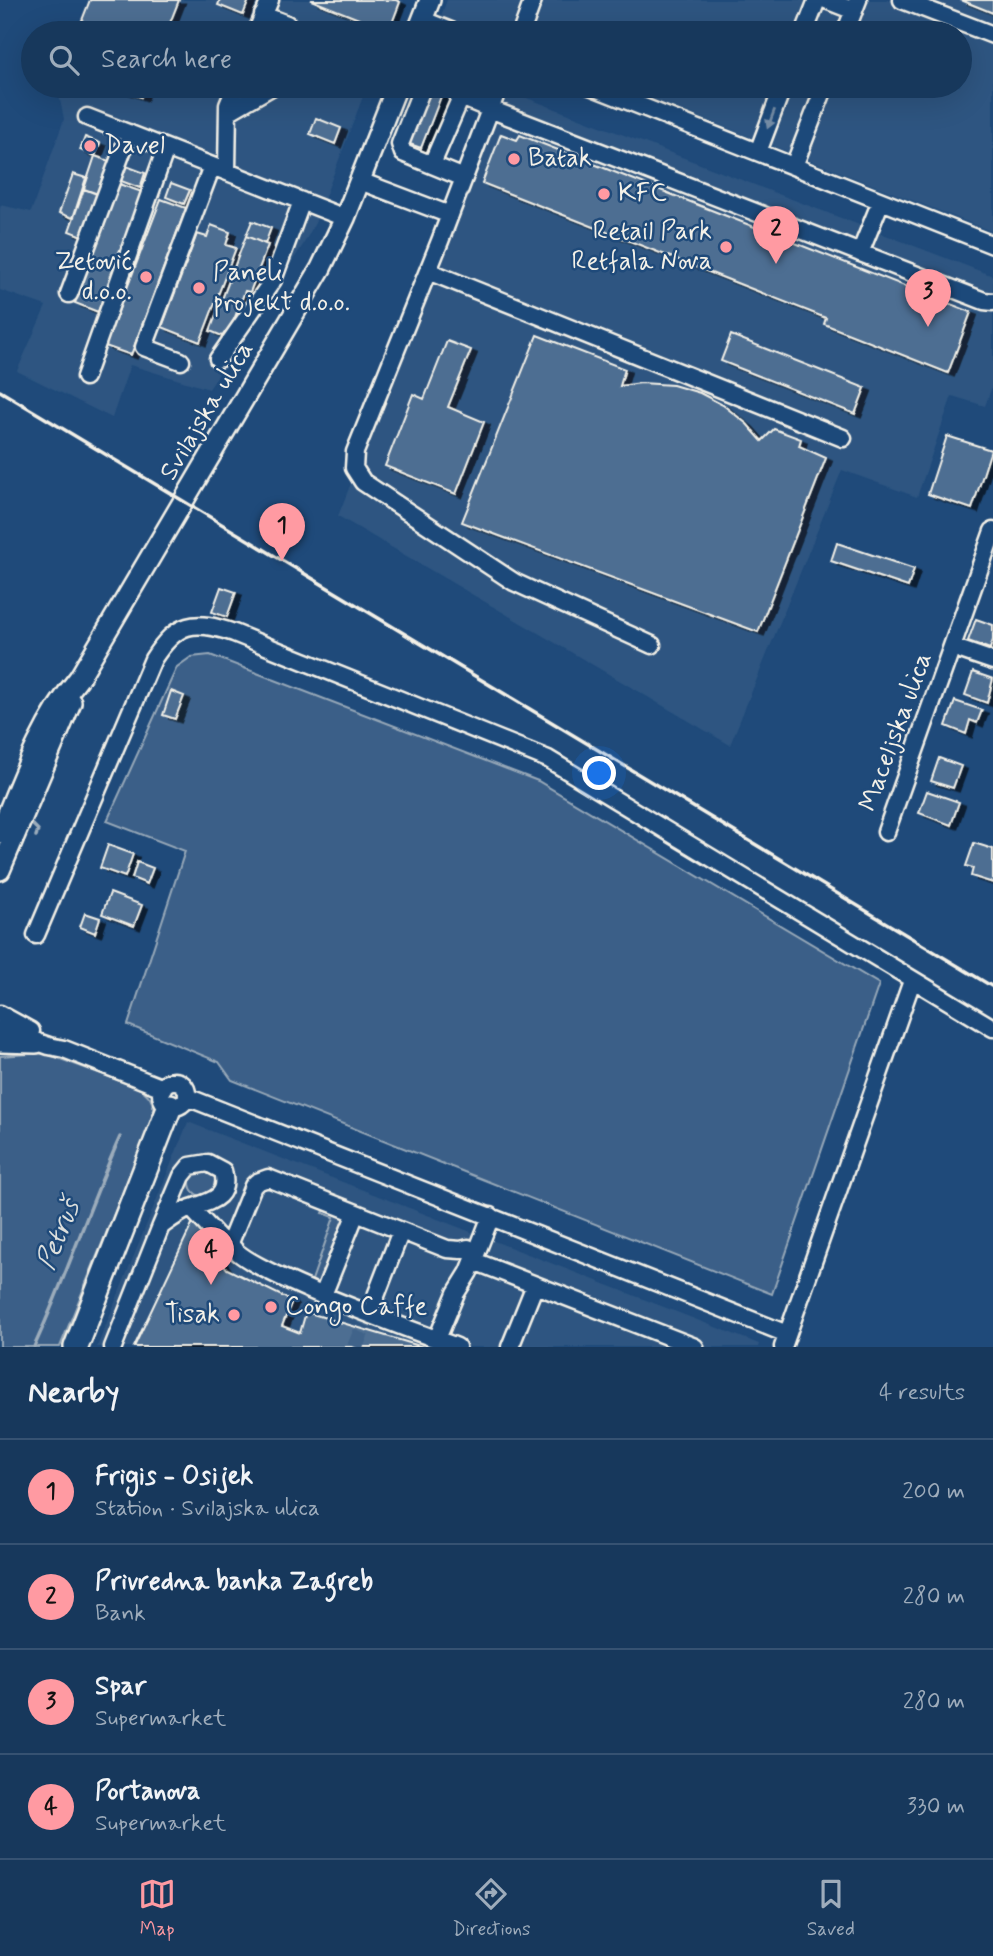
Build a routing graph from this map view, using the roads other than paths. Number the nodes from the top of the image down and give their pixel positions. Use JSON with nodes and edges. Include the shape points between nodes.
{"nodes":[{"id":1,"x":430,"y":0,"type":"edge"},
{"id":2,"x":533,"y":0,"type":"edge"},
{"id":3,"x":817,"y":0,"type":"edge"},
{"id":4,"x":826,"y":0,"type":"edge"},
{"id":5,"x":902,"y":0,"type":"edge"},
{"id":6,"x":856,"y":5,"type":"edge"},
{"id":7,"x":266,"y":8,"type":"edge"},
{"id":8,"x":283,"y":21,"type":"edge"},
{"id":9,"x":422,"y":21,"type":"edge"},
{"id":10,"x":525,"y":21,"type":"edge"},
{"id":11,"x":809,"y":21,"type":"edge"},
{"id":12,"x":957,"y":21,"type":"edge"},
{"id":13,"x":972,"y":27,"type":"edge"},
{"id":14,"x":993,"y":35,"type":"edge"},
{"id":15,"x":232,"y":98,"type":"edge"},
{"id":16,"x":252,"y":98,"type":"edge"},
{"id":17,"x":392,"y":98,"type":"edge"},
{"id":18,"x":418,"y":98,"type":"edge"},
{"id":19,"x":457,"y":98,"type":"edge"},
{"id":20,"x":471,"y":98,"type":"edge"},
{"id":21,"x":494,"y":98,"type":"edge"},
{"id":22,"x":621,"y":98,"type":"edge"},
{"id":23,"x":778,"y":98,"type":"edge"},
{"id":24,"x":820,"y":98,"type":"edge"},
{"id":25,"x":489,"y":109,"type":"junction"},
{"id":26,"x":228,"y":112,"type":"junction"},
{"id":27,"x":87,"y":117,"type":"dead end"},
{"id":28,"x":129,"y":133,"type":"junction"},
{"id":29,"x":166,"y":148,"type":"junction"},
{"id":30,"x":758,"y":152,"type":"junction"},
{"id":31,"x":432,"y":164,"type":"junction"},
{"id":32,"x":794,"y":166,"type":"junction"},
{"id":33,"x":220,"y":169,"type":"junction"},
{"id":34,"x":464,"y":178,"type":"junction"},
{"id":35,"x":360,"y":181,"type":"junction"},
{"id":36,"x":302,"y":201,"type":"junction"},
{"id":37,"x":881,"y":201,"type":"junction"},
{"id":38,"x":450,"y":215,"type":"junction"},
{"id":39,"x":345,"y":218,"type":"junction"},
{"id":40,"x":992,"y":241,"type":"edge"},
{"id":41,"x":860,"y":253,"type":"junction"},
{"id":42,"x":428,"y":271,"type":"junction"},
{"id":43,"x":69,"y":294,"type":"dead end"},
{"id":44,"x":993,"y":302,"type":"edge"},
{"id":45,"x":218,"y":359,"type":"dead end"},
{"id":46,"x":181,"y":361,"type":"dead end"},
{"id":47,"x":85,"y":377,"type":"dead end"},
{"id":48,"x":843,"y":438,"type":"dead end"},
{"id":49,"x":993,"y":531,"type":"edge"},
{"id":50,"x":652,"y":645,"type":"dead end"},
{"id":51,"x":952,"y":647,"type":"junction"},
{"id":52,"x":993,"y":661,"type":"edge"},
{"id":53,"x":79,"y":678,"type":"junction"},
{"id":54,"x":886,"y":832,"type":"dead end"},
{"id":55,"x":0,"y":833,"type":"edge"},
{"id":56,"x":0,"y":870,"type":"edge"},
{"id":57,"x":36,"y":935,"type":"dead end"},
{"id":58,"x":912,"y":981,"type":"junction"},
{"id":59,"x":0,"y":1014,"type":"edge"},
{"id":60,"x":993,"y":1028,"type":"edge"},
{"id":61,"x":0,"y":1030,"type":"edge"},
{"id":62,"x":0,"y":1042,"type":"edge"},
{"id":63,"x":36,"y":1042,"type":"junction"},
{"id":64,"x":64,"y":1049,"type":"junction"},
{"id":65,"x":173,"y":1097,"type":"junction"},
{"id":66,"x":191,"y":1208,"type":"junction"},
{"id":67,"x":356,"y":1213,"type":"junction"},
{"id":68,"x":487,"y":1214,"type":"junction"},
{"id":69,"x":161,"y":1226,"type":"junction"},
{"id":70,"x":401,"y":1231,"type":"junction"},
{"id":71,"x":231,"y":1245,"type":"junction"},
{"id":72,"x":471,"y":1254,"type":"junction"},
{"id":73,"x":535,"y":1285,"type":"junction"},
{"id":74,"x":323,"y":1295,"type":"junction"},
{"id":75,"x":374,"y":1301,"type":"tunnel mouth"},
{"id":76,"x":437,"y":1339,"type":"junction"},
{"id":77,"x":785,"y":1340,"type":"edge"},
{"id":78,"x":76,"y":1347,"type":"edge"},
{"id":79,"x":113,"y":1347,"type":"edge"},
{"id":80,"x":457,"y":1347,"type":"edge"},
{"id":81,"x":510,"y":1347,"type":"edge"},
{"id":82,"x":695,"y":1347,"type":"edge"}],
"edges":[{"from":1,"to":9,"type":"main road"},
{"from":2,"to":10,"type":"street"},
{"from":3,"to":11,"type":"street"},
{"from":4,"to":6,"type":"street"},
{"from":5,"to":12,"type":"street"},
{"from":7,"to":8,"type":"street"},
{"from":13,"to":14,"type":"street"},
{"from":15,"to":26,"type":"street"},
{"from":16,"to":26,"type":"street"},
{"from":17,"to":35,"type":"main road","name":"Svilajska ulica"},
{"from":18,"to":31,"type":"street","via":[[400,145],[403,153]]},
{"from":19,"to":31,"type":"street"},
{"from":20,"to":25,"type":"street"},
{"from":21,"to":25,"type":"street"},
{"from":22,"to":30,"type":"street"},
{"from":23,"to":30,"type":"street","one_way":true},
{"from":24,"to":32,"type":"street"},
{"from":25,"to":34,"type":"street"},
{"from":25,"to":41,"type":"street"},
{"from":26,"to":33,"type":"street"},
{"from":27,"to":28,"type":"street"},
{"from":28,"to":29,"type":"street"},
{"from":28,"to":43,"type":"street"},
{"from":29,"to":33,"type":"street"},
{"from":29,"to":47,"type":"street"},
{"from":30,"to":32,"type":"street"},
{"from":31,"to":34,"type":"street"},
{"from":32,"to":37,"type":"street"},
{"from":33,"to":36,"type":"street"},
{"from":33,"to":46,"type":"street","via":[[145,347]]},
{"from":34,"to":38,"type":"street"},
{"from":35,"to":38,"type":"street"},
{"from":35,"to":39,"type":"main road","name":"Svilajska ulica"},
{"from":36,"to":39,"type":"street"},
{"from":36,"to":45,"type":"street","via":[[273,280]]},
{"from":37,"to":40,"type":"street"},
{"from":37,"to":41,"type":"street"},
{"from":38,"to":42,"type":"street"},
{"from":39,"to":53,"type":"main road","name":"Svilajska ulica","via":[[298,310]]},
{"from":41,"to":44,"type":"street"},
{"from":42,"to":48,"type":"street"},
{"from":42,"to":50,"type":"street","via":[[355,452],[354,468],[363,481],[514,582]]},
{"from":49,"to":51,"type":"street","name":"Maceljska ulica"},
{"from":51,"to":52,"type":"street","name":"Maceljska ulica"},
{"from":51,"to":54,"type":"street","name":"Maceljska ulica"},
{"from":53,"to":55,"type":"main road","name":"Svilajska ulica","via":[[41,735]]},
{"from":53,"to":56,"type":"main road","name":"Svilajska ulica"},
{"from":57,"to":58,"type":"street","via":[[153,659],[173,633],[201,624],[548,759]]},
{"from":58,"to":60,"type":"street"},
{"from":58,"to":77,"type":"street"},
{"from":59,"to":64,"type":"street"},
{"from":61,"to":63,"type":"street"},
{"from":62,"to":63,"type":"main road"},
{"from":63,"to":64,"type":"street"},
{"from":64,"to":65,"type":"street"},
{"from":65,"to":68,"type":"street"},
{"from":65,"to":78,"type":"highway"},
{"from":66,"to":69,"type":"street"},
{"from":66,"to":69,"type":"street","via":[[220,1194],[223,1171],[208,1163],[190,1166]]},
{"from":66,"to":71,"type":"street"},
{"from":67,"to":70,"type":"street"},
{"from":67,"to":71,"type":"street","via":[[262,1179],[253,1186]]},
{"from":67,"to":74,"type":"street"},
{"from":68,"to":72,"type":"street"},
{"from":68,"to":77,"type":"street"},
{"from":69,"to":79,"type":"street"},
{"from":70,"to":72,"type":"street"},
{"from":70,"to":75,"type":"street"},
{"from":71,"to":74,"type":"street","via":[[257,1267]]},
{"from":72,"to":73,"type":"street"},
{"from":72,"to":76,"type":"street","via":[[465,1280]]},
{"from":73,"to":81,"type":"street"},
{"from":73,"to":82,"type":"street"},
{"from":74,"to":76,"type":"street"},
{"from":76,"to":80,"type":"street"}]}
